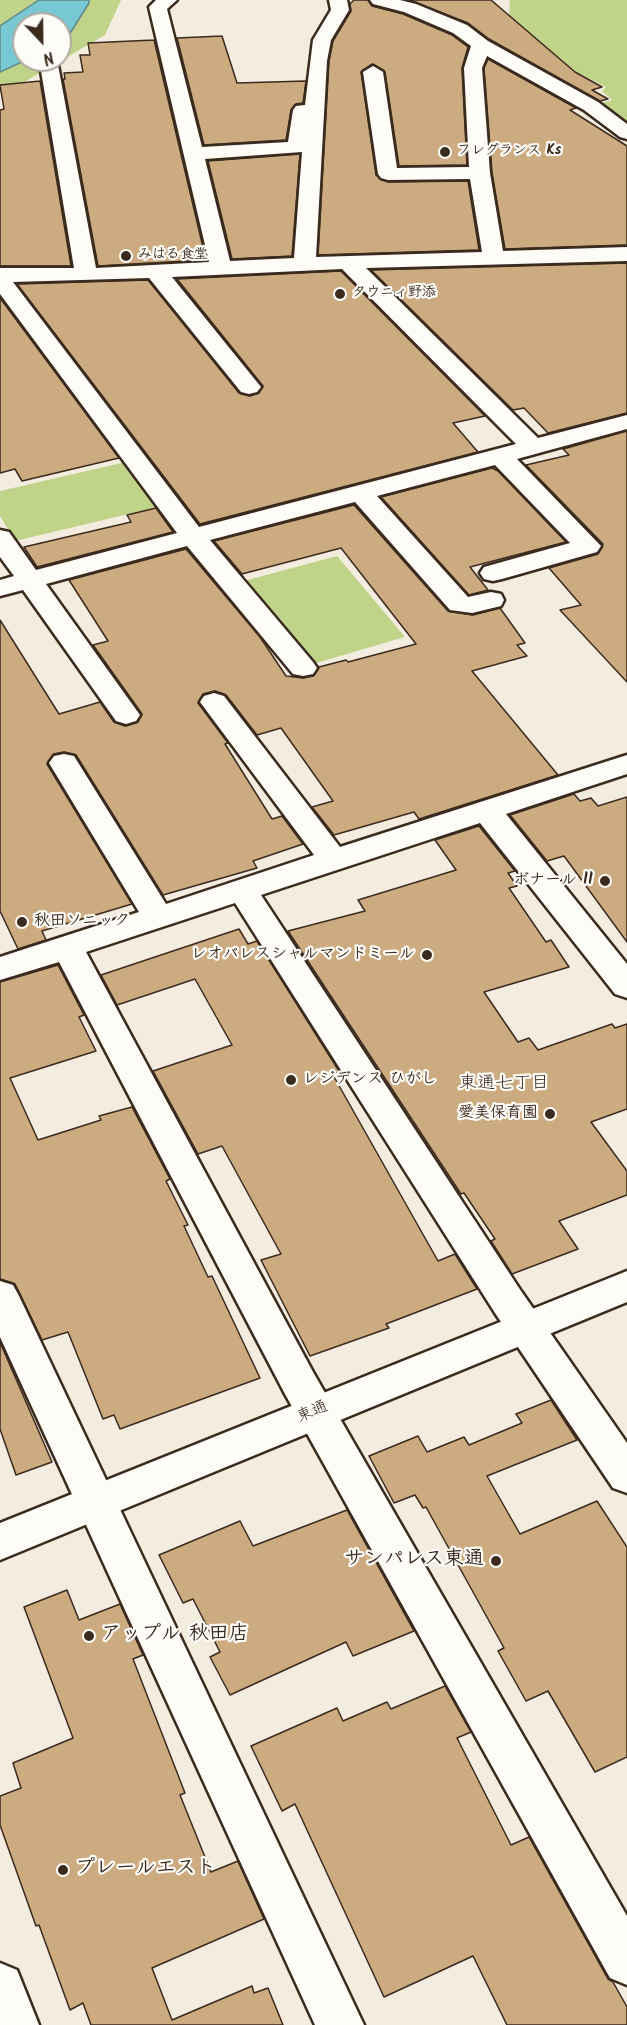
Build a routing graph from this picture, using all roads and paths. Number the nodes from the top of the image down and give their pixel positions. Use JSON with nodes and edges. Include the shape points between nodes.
{"nodes":[{"id":1,"x":168,"y":0,"type":"edge"},
{"id":2,"x":338,"y":0,"type":"edge"},
{"id":3,"x":379,"y":0,"type":"edge"},
{"id":4,"x":481,"y":45,"type":"junction"},
{"id":5,"x":50,"y":72,"type":"edge"},
{"id":6,"x":373,"y":72,"type":"dead end"},
{"id":7,"x":308,"y":77,"type":"dead end"},
{"id":8,"x":627,"y":133,"type":"edge"},
{"id":9,"x":195,"y":154,"type":"junction"},
{"id":10,"x":480,"y":173,"type":"junction"},
{"id":11,"x":627,"y":255,"type":"edge"},
{"id":12,"x":494,"y":258,"type":"junction"},
{"id":13,"x":348,"y":261,"type":"junction"},
{"id":14,"x":305,"y":264,"type":"junction"},
{"id":15,"x":221,"y":268,"type":"junction"},
{"id":16,"x":155,"y":271,"type":"junction"},
{"id":17,"x":0,"y":275,"type":"edge"},
{"id":18,"x":86,"y":275,"type":"junction"},
{"id":19,"x":0,"y":282,"type":"edge"},
{"id":20,"x":249,"y":387,"type":"dead end"},
{"id":21,"x":625,"y":426,"type":"edge"},
{"id":22,"x":532,"y":446,"type":"junction"},
{"id":23,"x":499,"y":455,"type":"junction"},
{"id":24,"x":360,"y":492,"type":"junction"},
{"id":25,"x":193,"y":537,"type":"junction"},
{"id":26,"x":0,"y":538,"type":"edge"},
{"id":27,"x":493,"y":573,"type":"dead end"},
{"id":28,"x":28,"y":580,"type":"junction"},
{"id":29,"x":0,"y":588,"type":"edge"},
{"id":30,"x":490,"y":600,"type":"dead end"},
{"id":31,"x":303,"y":668,"type":"dead end"},
{"id":32,"x":214,"y":702,"type":"dead end"},
{"id":33,"x":126,"y":715,"type":"dead end"},
{"id":34,"x":63,"y":763,"type":"dead end"},
{"id":35,"x":627,"y":764,"type":"edge"},
{"id":36,"x":486,"y":810,"type":"junction"},
{"id":37,"x":334,"y":860,"type":"junction"},
{"id":38,"x":242,"y":890,"type":"junction"},
{"id":39,"x":158,"y":917,"type":"junction"},
{"id":40,"x":67,"y":947,"type":"junction"},
{"id":41,"x":0,"y":969,"type":"edge"},
{"id":42,"x":627,"y":986,"type":"edge"},
{"id":43,"x":627,"y":1286,"type":"edge"},
{"id":44,"x":0,"y":1296,"type":"edge"},
{"id":45,"x":525,"y":1327,"type":"junction"},
{"id":46,"x":315,"y":1412,"type":"junction"},
{"id":47,"x":627,"y":1476,"type":"edge"},
{"id":48,"x":96,"y":1505,"type":"junction"},
{"id":49,"x":0,"y":1542,"type":"edge"},
{"id":50,"x":627,"y":1961,"type":"edge"},
{"id":51,"x":0,"y":1987,"type":"edge"},
{"id":52,"x":15,"y":2025,"type":"edge"},
{"id":53,"x":340,"y":2025,"type":"edge"}],
"edges":[{"from":1,"to":9,"type":"street","via":[[158,7]]},
{"from":2,"to":14,"type":"street","via":[[340,10],[322,40],[318,62]]},
{"from":3,"to":4,"type":"street","via":[[433,16]]},
{"from":4,"to":8,"type":"street","via":[[591,106]]},
{"from":4,"to":10,"type":"street","via":[[473,68]]},
{"from":5,"to":18,"type":"street"},
{"from":6,"to":10,"type":"street","via":[[388,174]]},
{"from":7,"to":9,"type":"street","via":[[297,147]]},
{"from":9,"to":15,"type":"street"},
{"from":10,"to":12,"type":"street"},
{"from":11,"to":12,"type":"street"},
{"from":12,"to":13,"type":"street"},
{"from":13,"to":14,"type":"street"},
{"from":13,"to":22,"type":"street"},
{"from":14,"to":15,"type":"street"},
{"from":15,"to":16,"type":"street"},
{"from":16,"to":18,"type":"street"},
{"from":16,"to":20,"type":"street"},
{"from":17,"to":18,"type":"street"},
{"from":19,"to":25,"type":"street"},
{"from":21,"to":22,"type":"street"},
{"from":22,"to":23,"type":"street"},
{"from":23,"to":24,"type":"street"},
{"from":23,"to":27,"type":"street","via":[[588,546]]},
{"from":24,"to":25,"type":"street"},
{"from":24,"to":30,"type":"street","via":[[460,604]]},
{"from":25,"to":28,"type":"street"},
{"from":25,"to":31,"type":"street"},
{"from":26,"to":28,"type":"street"},
{"from":28,"to":29,"type":"street"},
{"from":28,"to":33,"type":"street"},
{"from":32,"to":37,"type":"street"},
{"from":34,"to":39,"type":"street"},
{"from":35,"to":36,"type":"street"},
{"from":36,"to":37,"type":"street"},
{"from":36,"to":42,"type":"street"},
{"from":37,"to":38,"type":"street"},
{"from":38,"to":39,"type":"street"},
{"from":38,"to":45,"type":"street"},
{"from":39,"to":40,"type":"street"},
{"from":40,"to":41,"type":"street"},
{"from":40,"to":46,"type":"street"},
{"from":43,"to":45,"type":"street","name":"東通"},
{"from":44,"to":48,"type":"street"},
{"from":45,"to":46,"type":"street","name":"東通"},
{"from":45,"to":47,"type":"street"},
{"from":46,"to":48,"type":"street","name":"東通"},
{"from":46,"to":50,"type":"street"},
{"from":48,"to":49,"type":"street","name":"東通"},
{"from":48,"to":53,"type":"street"},
{"from":51,"to":52,"type":"street"}]}
